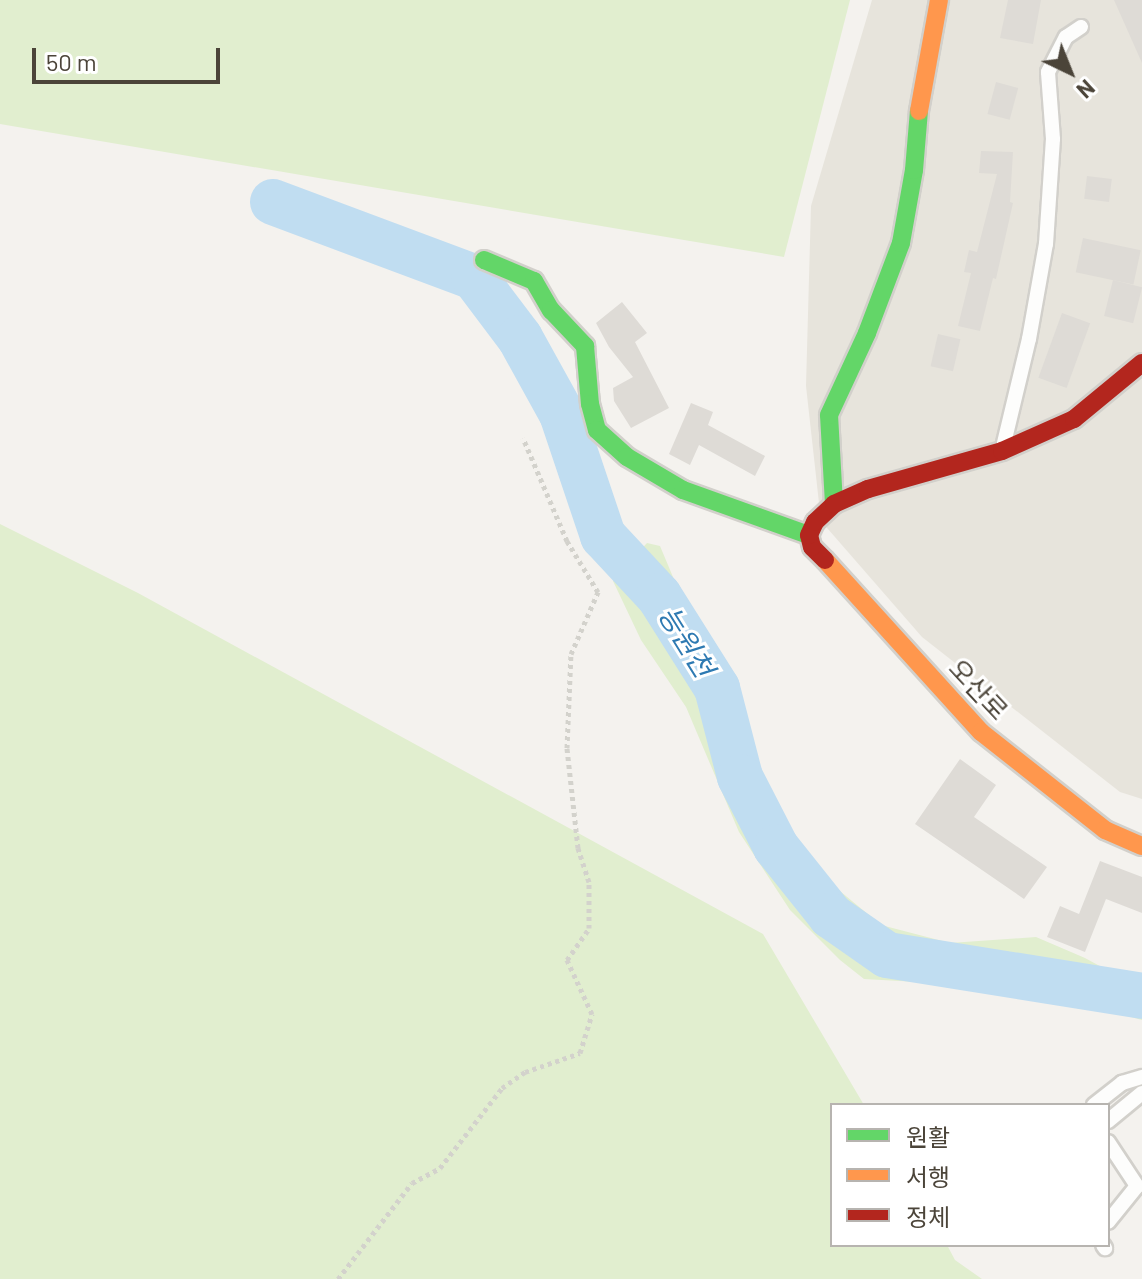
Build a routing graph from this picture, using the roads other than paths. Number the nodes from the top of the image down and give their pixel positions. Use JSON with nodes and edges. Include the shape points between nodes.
{"nodes":[{"id":1,"x":939,"y":0,"type":"edge"},
{"id":2,"x":1081,"y":27,"type":"dead end"},
{"id":3,"x":484,"y":260,"type":"dead end"},
{"id":4,"x":1142,"y":363,"type":"edge"},
{"id":5,"x":1002,"y":451,"type":"junction"},
{"id":6,"x":834,"y":504,"type":"junction"},
{"id":7,"x":809,"y":535,"type":"junction"},
{"id":8,"x":1142,"y":846,"type":"edge"},
{"id":9,"x":1142,"y":1077,"type":"edge"},
{"id":10,"x":1142,"y":1093,"type":"edge"},
{"id":11,"x":1097,"y":1103,"type":"edge"},
{"id":12,"x":1110,"y":1119,"type":"edge"},
{"id":13,"x":1110,"y":1145,"type":"edge"},
{"id":14,"x":1110,"y":1220,"type":"edge"}],
"edges":[{"from":1,"to":6,"type":"street","via":[[922,80],[901,243],[829,415]]},
{"from":2,"to":5,"type":"lane","via":[[1066,37],[1048,72],[1053,139],[1046,244]]},
{"from":3,"to":7,"type":"street","via":[[534,281],[551,310],[585,346],[597,430],[627,457],[683,490]]},
{"from":4,"to":5,"type":"street","via":[[1074,419]]},
{"from":5,"to":6,"type":"street","via":[[882,484]]},
{"from":6,"to":7,"type":"street"},
{"from":7,"to":8,"type":"street","name":"오산로","via":[[812,547],[981,732],[1105,830]]},
{"from":9,"to":11,"type":"lane","via":[[1122,1083]]},
{"from":10,"to":12,"type":"lane"},
{"from":13,"to":14,"type":"lane","via":[[1137,1186]]}]}
